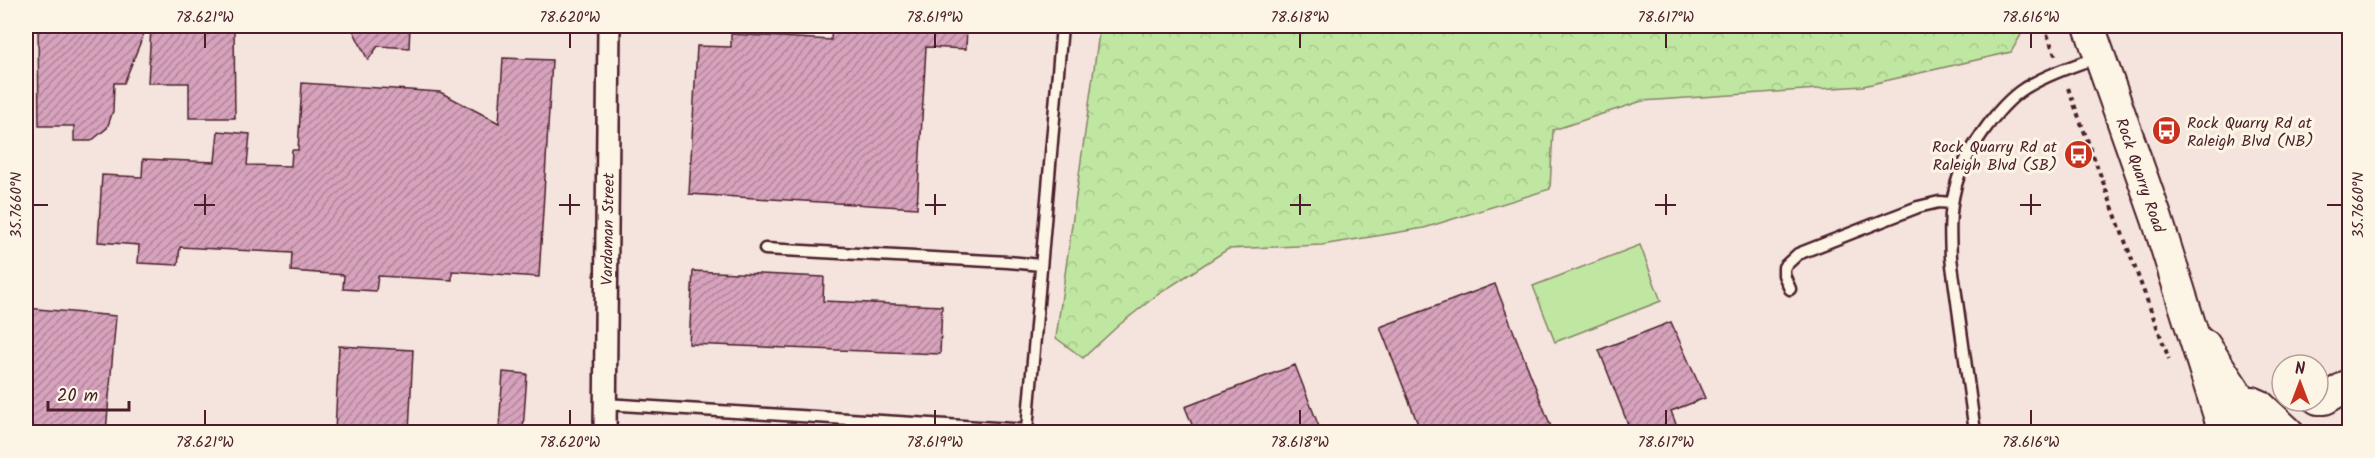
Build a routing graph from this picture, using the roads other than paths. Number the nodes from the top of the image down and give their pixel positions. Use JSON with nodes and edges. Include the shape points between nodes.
{"nodes":[{"id":1,"x":609,"y":26,"type":"edge"},
{"id":2,"x":1062,"y":26,"type":"edge"},
{"id":3,"x":2090,"y":26,"type":"edge"},
{"id":4,"x":2101,"y":56,"type":"junction"},
{"id":5,"x":1952,"y":203,"type":"junction"},
{"id":6,"x":765,"y":249,"type":"dead end"},
{"id":7,"x":1041,"y":265,"type":"junction"},
{"id":8,"x":1790,"y":289,"type":"dead end"},
{"id":9,"x":2191,"y":326,"type":"junction"},
{"id":10,"x":2349,"y":384,"type":"edge"},
{"id":11,"x":2330,"y":396,"type":"edge"},
{"id":12,"x":2240,"y":397,"type":"junction"},
{"id":13,"x":2270,"y":399,"type":"edge"},
{"id":14,"x":605,"y":404,"type":"junction"},
{"id":15,"x":605,"y":432,"type":"edge"},
{"id":16,"x":1975,"y":432,"type":"edge"},
{"id":17,"x":2224,"y":432,"type":"edge"},
{"id":18,"x":2262,"y":432,"type":"edge"},
{"id":19,"x":2288,"y":432,"type":"edge"}],
"edges":[{"from":1,"to":14,"type":"street","name":"Vardaman Street"},
{"from":2,"to":7,"type":"lane"},
{"from":3,"to":4,"type":"main road","name":"Rock Quarry Road"},
{"from":4,"to":5,"type":"lane","via":[[2061,70],[2023,90],[2001,110],[1966,161]]},
{"from":4,"to":9,"type":"main road","name":"Rock Quarry Road"},
{"from":5,"to":8,"type":"lane","via":[[1918,207],[1797,254],[1784,267]]},
{"from":5,"to":16,"type":"lane","via":[[1951,258]]},
{"from":6,"to":7,"type":"lane"},
{"from":7,"to":14,"type":"lane","via":[[1027,430]]},
{"from":9,"to":12,"type":"main road","name":"Rock Quarry Road"},
{"from":9,"to":17,"type":"main road","name":"Rock Quarry Road"},
{"from":10,"to":11,"type":"main road"},
{"from":12,"to":13,"type":"main road"},
{"from":12,"to":18,"type":"main road","name":"Rock Quarry Road","via":[[2248,417]]},
{"from":12,"to":19,"type":"main road","name":"Rock Quarry Road","via":[[2259,405]]},
{"from":14,"to":15,"type":"street","name":"Vardaman Street"}]}
